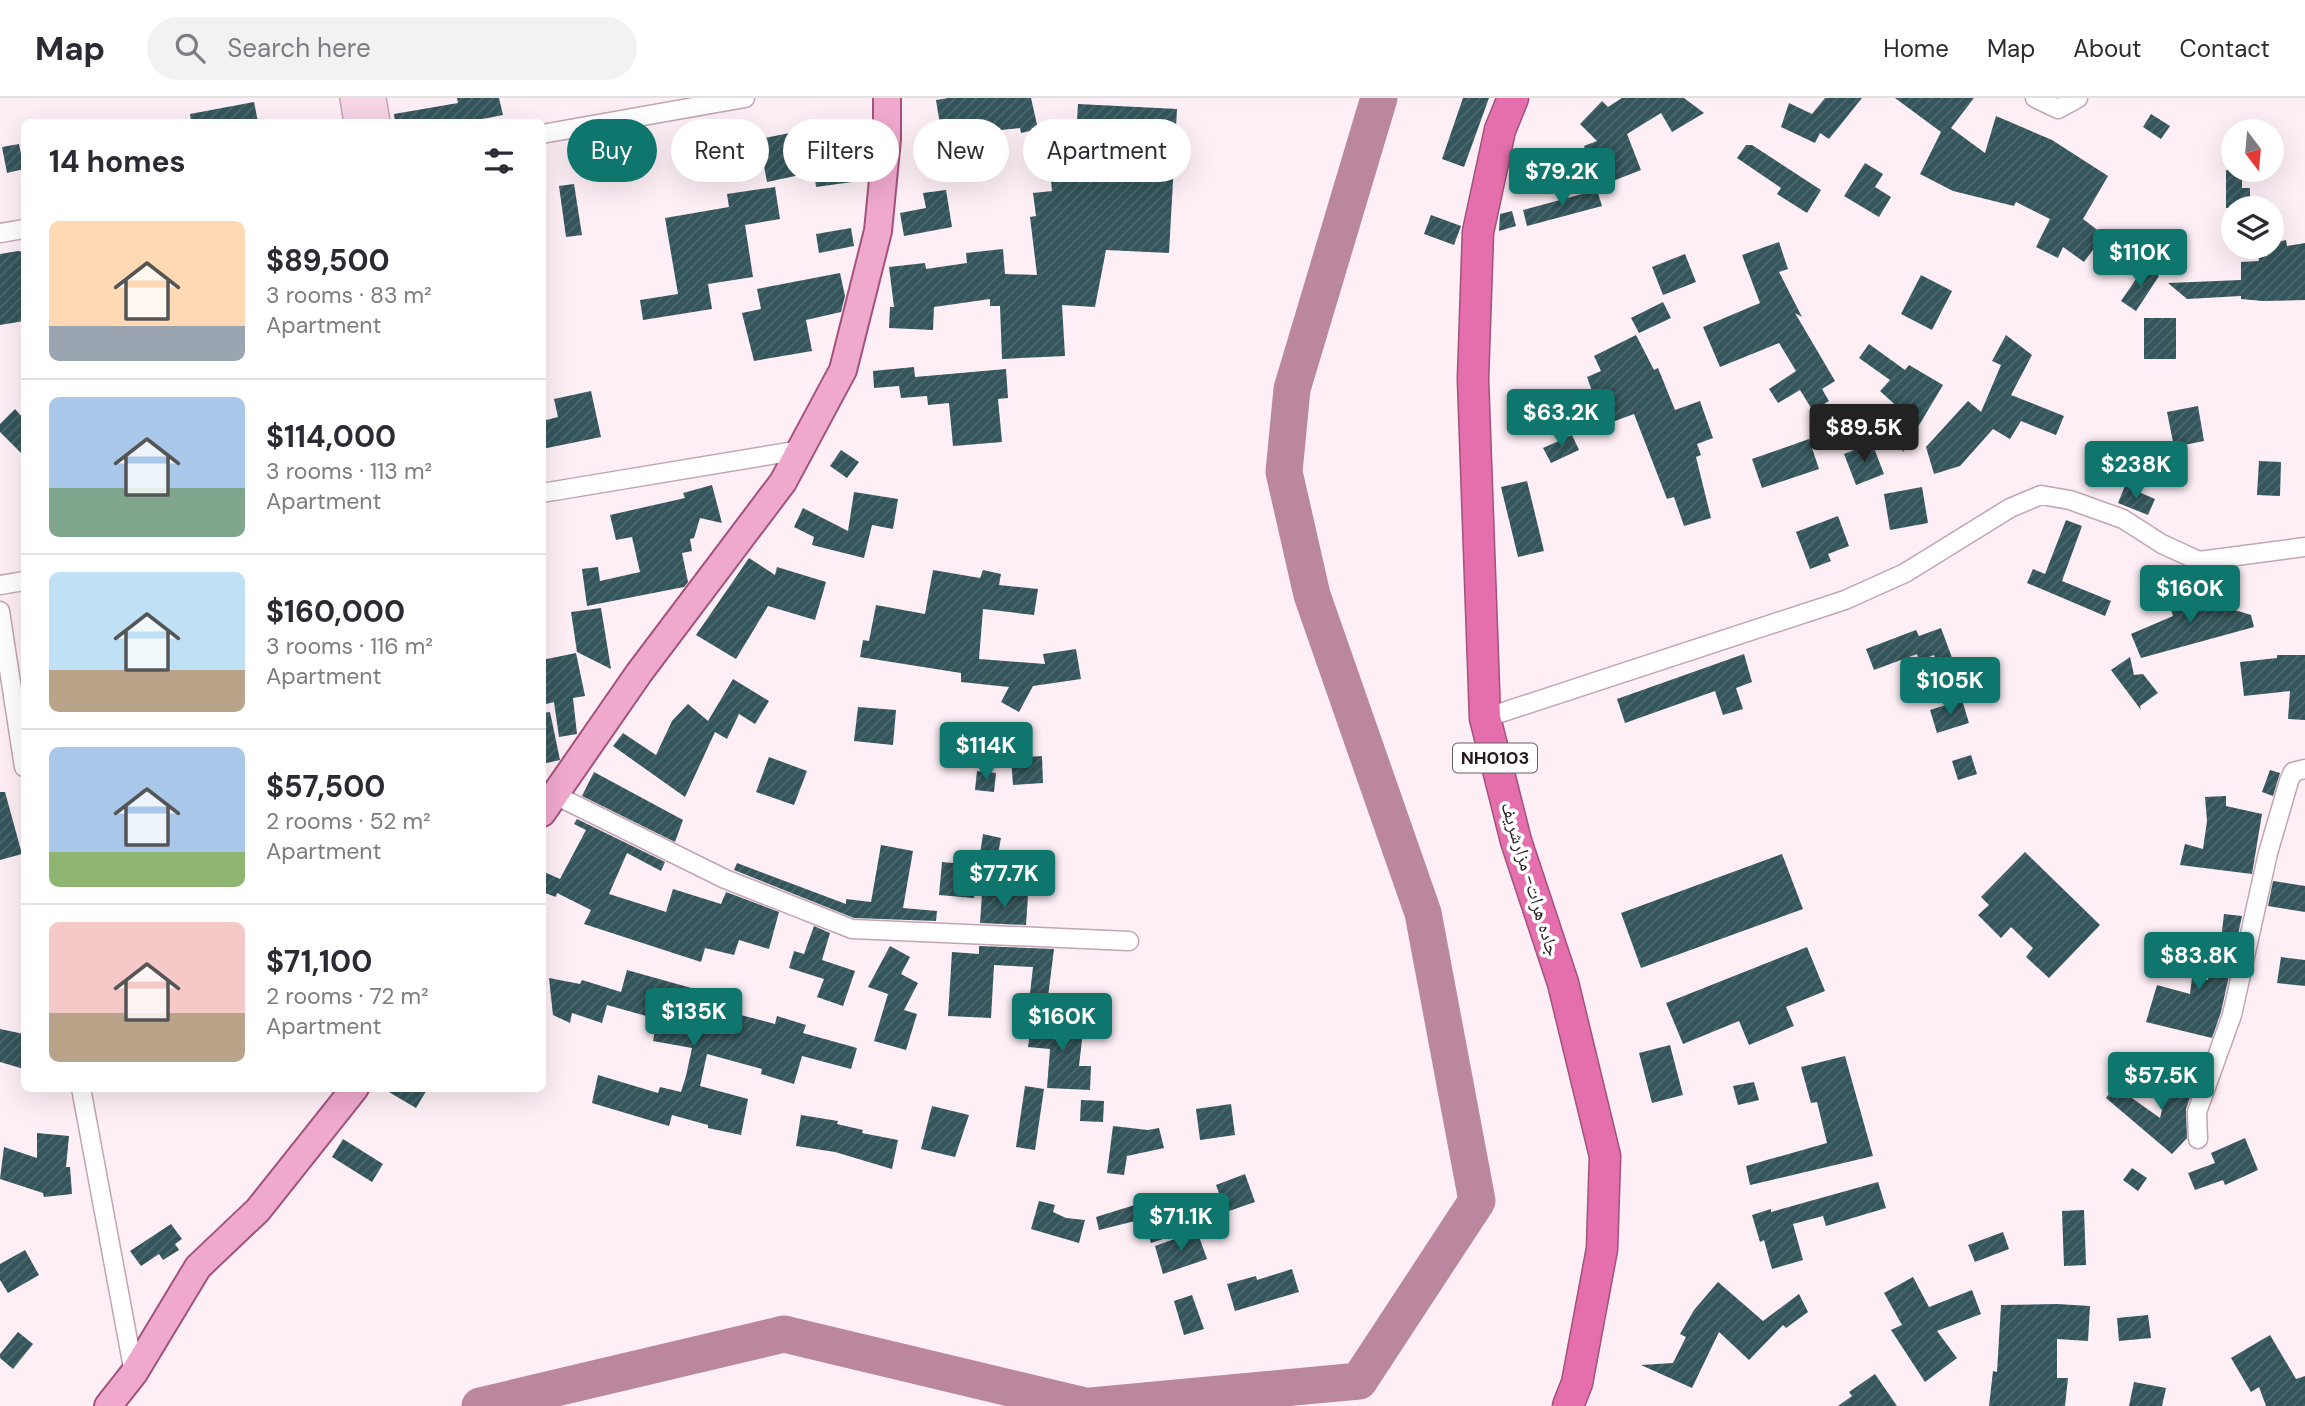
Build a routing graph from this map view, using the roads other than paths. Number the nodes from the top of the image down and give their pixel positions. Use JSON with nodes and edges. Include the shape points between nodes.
{"nodes":[{"id":1,"x":352,"y":98,"type":"edge"},
{"id":2,"x":374,"y":98,"type":"edge"},
{"id":3,"x":745,"y":98,"type":"edge"},
{"id":4,"x":887,"y":98,"type":"edge"},
{"id":5,"x":1513,"y":98,"type":"edge"},
{"id":6,"x":2035,"y":98,"type":"edge"},
{"id":7,"x":2078,"y":98,"type":"edge"},
{"id":8,"x":356,"y":119,"type":"edge"},
{"id":9,"x":378,"y":119,"type":"edge"},
{"id":10,"x":546,"y":133,"type":"edge"},
{"id":11,"x":21,"y":230,"type":"edge"},
{"id":12,"x":0,"y":233,"type":"edge"},
{"id":13,"x":801,"y":450,"type":"junction"},
{"id":14,"x":546,"y":491,"type":"edge"},
{"id":15,"x":2305,"y":547,"type":"edge"},
{"id":16,"x":21,"y":582,"type":"edge"},
{"id":17,"x":0,"y":585,"type":"edge"},
{"id":18,"x":0,"y":611,"type":"edge"},
{"id":19,"x":1485,"y":718,"type":"junction"},
{"id":20,"x":21,"y":748,"type":"edge"},
{"id":21,"x":2305,"y":769,"type":"edge"},
{"id":22,"x":549,"y":804,"type":"edge"},
{"id":23,"x":1129,"y":941,"type":"dead end"},
{"id":24,"x":82,"y":1092,"type":"edge"},
{"id":25,"x":352,"y":1092,"type":"edge"},
{"id":26,"x":2198,"y":1139,"type":"dead end"},
{"id":27,"x":134,"y":1373,"type":"junction"},
{"id":28,"x":108,"y":1406,"type":"edge"},
{"id":29,"x":1568,"y":1406,"type":"edge"}],
"edges":[{"from":1,"to":8,"type":"street"},
{"from":2,"to":9,"type":"street"},
{"from":3,"to":10,"type":"street"},
{"from":4,"to":13,"type":"main road","via":[[878,231],[843,370]]},
{"from":5,"to":19,"type":"highway","name":"جاده هرات- مزارشریف","number":"NH0103","via":[[1500,130],[1478,232],[1473,379]]},
{"from":6,"to":7,"type":"street","via":[[2057,108]]},
{"from":11,"to":12,"type":"street"},
{"from":13,"to":14,"type":"street"},
{"from":13,"to":22,"type":"main road","via":[[783,482],[639,673]]},
{"from":15,"to":19,"type":"street","via":[[2199,561],[2123,519],[2041,495],[2010,508],[1905,573],[1845,600]]},
{"from":16,"to":17,"type":"street"},
{"from":18,"to":20,"type":"street"},
{"from":19,"to":29,"type":"highway","name":"جاده هرات- مزارشریف","number":"NH0103","via":[[1516,841],[1563,983],[1605,1156],[1602,1249],[1577,1383]]},
{"from":21,"to":26,"type":"street","via":[[2293,772],[2267,853],[2232,1016],[2197,1112]]},
{"from":22,"to":23,"type":"street","via":[[852,929]]},
{"from":24,"to":27,"type":"street"},
{"from":25,"to":27,"type":"main road","via":[[258,1210],[198,1267]]},
{"from":27,"to":28,"type":"main road"}]}
